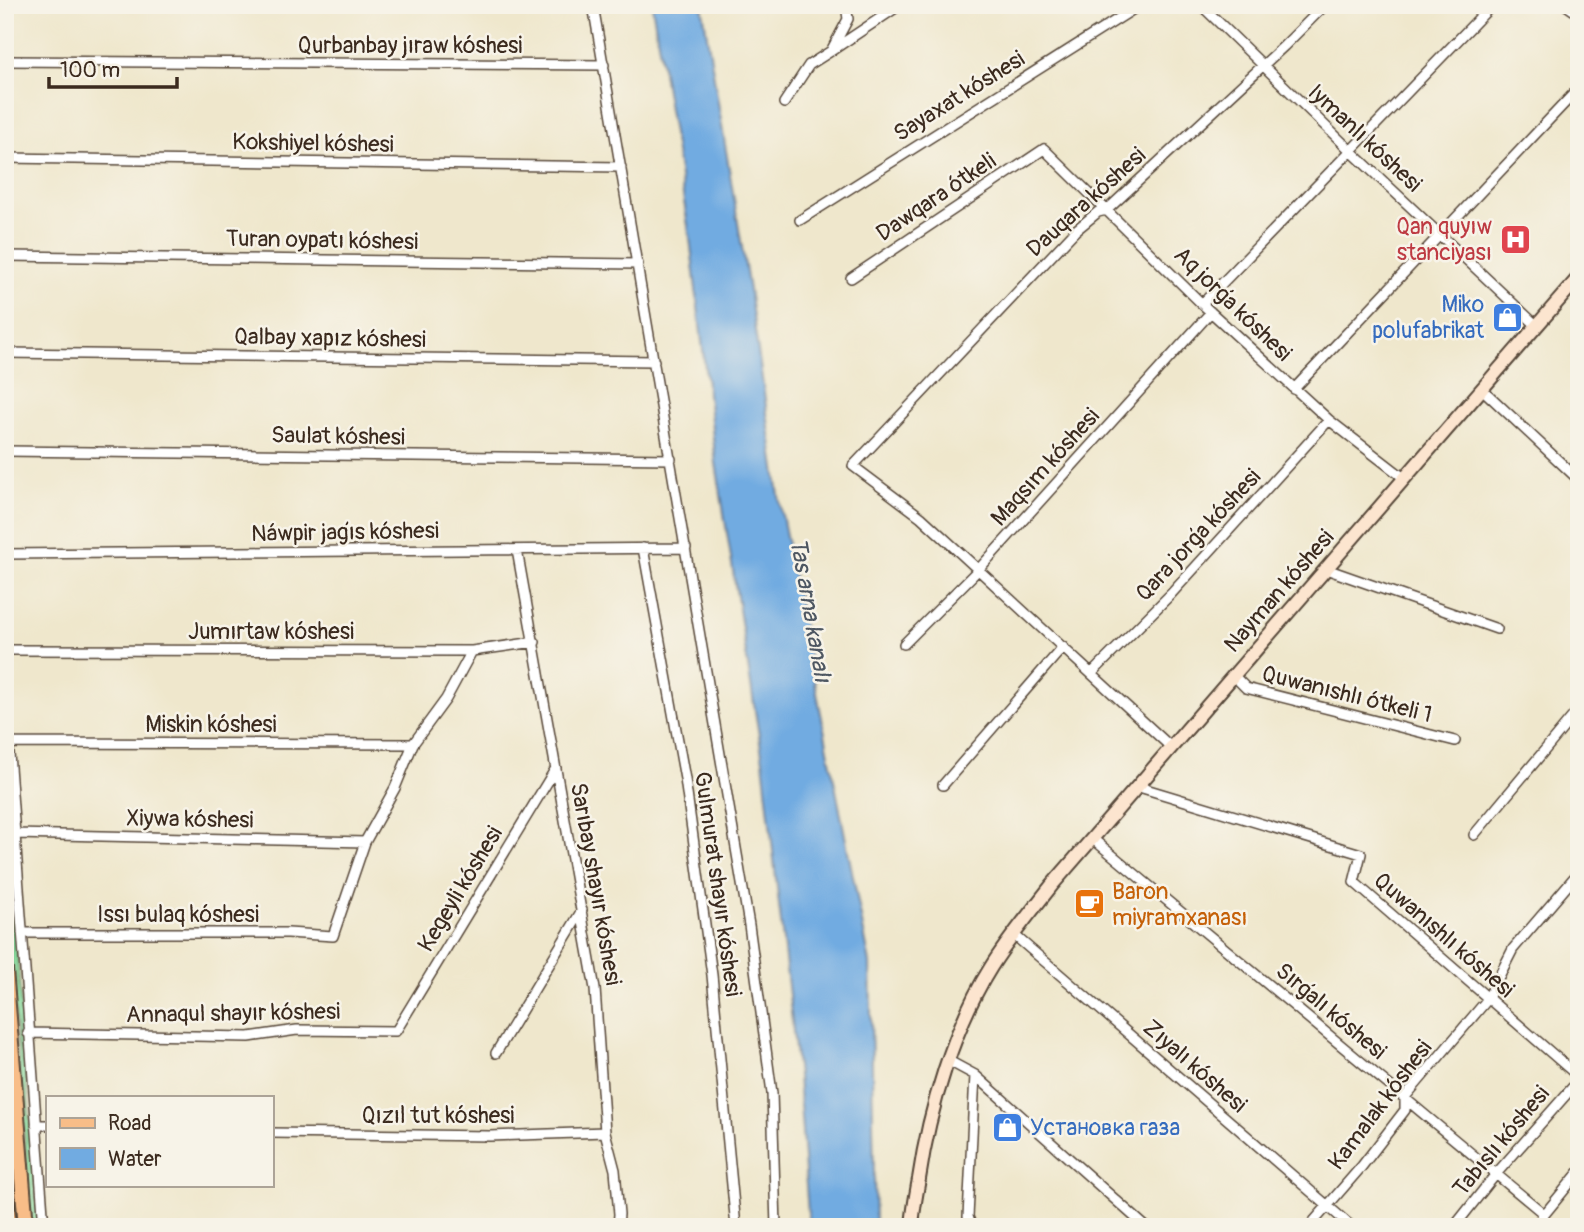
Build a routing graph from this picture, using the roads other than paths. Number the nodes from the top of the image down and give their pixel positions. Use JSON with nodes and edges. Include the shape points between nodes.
{"nodes":[{"id":1,"x":593,"y":5,"type":"edge"},
{"id":2,"x":846,"y":5,"type":"edge"},
{"id":3,"x":900,"y":5,"type":"edge"},
{"id":4,"x":1140,"y":5,"type":"edge"},
{"id":5,"x":1201,"y":5,"type":"edge"},
{"id":6,"x":1325,"y":5,"type":"edge"},
{"id":7,"x":1492,"y":5,"type":"edge"},
{"id":8,"x":1566,"y":5,"type":"edge"},
{"id":9,"x":1579,"y":14,"type":"edge"},
{"id":10,"x":831,"y":51,"type":"junction"},
{"id":11,"x":5,"y":61,"type":"edge"},
{"id":12,"x":604,"y":65,"type":"junction"},
{"id":13,"x":1262,"y":66,"type":"junction"},
{"id":14,"x":1579,"y":88,"type":"edge"},
{"id":15,"x":784,"y":103,"type":"dead end"},
{"id":16,"x":1044,"y":149,"type":"joint"},
{"id":17,"x":1351,"y":150,"type":"junction"},
{"id":18,"x":5,"y":158,"type":"edge"},
{"id":19,"x":621,"y":167,"type":"junction"},
{"id":20,"x":1107,"y":210,"type":"junction"},
{"id":21,"x":800,"y":220,"type":"dead end"},
{"id":22,"x":1440,"y":235,"type":"junction"},
{"id":23,"x":5,"y":256,"type":"edge"},
{"id":24,"x":638,"y":264,"type":"junction"},
{"id":25,"x":1579,"y":277,"type":"edge"},
{"id":26,"x":851,"y":278,"type":"dead end"},
{"id":27,"x":1202,"y":304,"type":"junction"},
{"id":28,"x":1211,"y":312,"type":"junction"},
{"id":29,"x":1536,"y":325,"type":"junction"},
{"id":30,"x":5,"y":354,"type":"edge"},
{"id":31,"x":654,"y":361,"type":"junction"},
{"id":32,"x":1294,"y":389,"type":"junction"},
{"id":33,"x":1482,"y":389,"type":"junction"},
{"id":34,"x":1329,"y":421,"type":"junction"},
{"id":35,"x":5,"y":451,"type":"edge"},
{"id":36,"x":671,"y":459,"type":"junction"},
{"id":37,"x":1404,"y":478,"type":"junction"},
{"id":38,"x":1579,"y":480,"type":"edge"},
{"id":39,"x":643,"y":548,"type":"junction"},
{"id":40,"x":686,"y":548,"type":"junction"},
{"id":41,"x":517,"y":550,"type":"junction"},
{"id":42,"x":5,"y":554,"type":"edge"},
{"id":43,"x":1326,"y":569,"type":"junction"},
{"id":44,"x":978,"y":570,"type":"junction"},
{"id":45,"x":1497,"y":629,"type":"dead end"},
{"id":46,"x":535,"y":642,"type":"junction"},
{"id":47,"x":904,"y":644,"type":"dead end"},
{"id":48,"x":1063,"y":647,"type":"junction"},
{"id":49,"x":5,"y":650,"type":"edge"},
{"id":50,"x":472,"y":651,"type":"junction"},
{"id":51,"x":1092,"y":673,"type":"junction"},
{"id":52,"x":1234,"y":676,"type":"junction"},
{"id":53,"x":5,"y":699,"type":"edge"},
{"id":54,"x":1579,"y":709,"type":"edge"},
{"id":55,"x":1455,"y":741,"type":"dead end"},
{"id":56,"x":8,"y":743,"type":"junction"},
{"id":57,"x":413,"y":744,"type":"junction"},
{"id":58,"x":1172,"y":748,"type":"junction"},
{"id":59,"x":556,"y":768,"type":"junction"},
{"id":60,"x":943,"y":785,"type":"dead end"},
{"id":61,"x":1139,"y":787,"type":"junction"},
{"id":62,"x":15,"y":834,"type":"junction"},
{"id":63,"x":1474,"y":835,"type":"dead end"},
{"id":64,"x":1093,"y":839,"type":"junction"},
{"id":65,"x":365,"y":842,"type":"junction"},
{"id":66,"x":1579,"y":872,"type":"edge"},
{"id":67,"x":582,"y":911,"type":"junction"},
{"id":68,"x":22,"y":933,"type":"junction"},
{"id":69,"x":1013,"y":933,"type":"junction"},
{"id":70,"x":5,"y":969,"type":"edge"},
{"id":71,"x":1487,"y":999,"type":"junction"},
{"id":72,"x":396,"y":1031,"type":"joint"},
{"id":73,"x":28,"y":1033,"type":"junction"},
{"id":74,"x":496,"y":1053,"type":"dead end"},
{"id":75,"x":949,"y":1061,"type":"junction"},
{"id":76,"x":975,"y":1075,"type":"junction"},
{"id":77,"x":1579,"y":1079,"type":"edge"},
{"id":78,"x":1405,"y":1097,"type":"junction"},
{"id":79,"x":36,"y":1125,"type":"junction"},
{"id":80,"x":46,"y":1125,"type":"edge"},
{"id":81,"x":605,"y":1132,"type":"junction"},
{"id":82,"x":273,"y":1133,"type":"edge"},
{"id":83,"x":1579,"y":1172,"type":"edge"},
{"id":84,"x":1496,"y":1174,"type":"junction"},
{"id":85,"x":5,"y":1186,"type":"edge"},
{"id":86,"x":1326,"y":1205,"type":"junction"},
{"id":87,"x":1544,"y":1214,"type":"junction"},
{"id":88,"x":9,"y":1227,"type":"edge"},
{"id":89,"x":26,"y":1227,"type":"edge"},
{"id":90,"x":44,"y":1227,"type":"edge"},
{"id":91,"x":618,"y":1227,"type":"edge"},
{"id":92,"x":736,"y":1227,"type":"edge"},
{"id":93,"x":776,"y":1227,"type":"edge"},
{"id":94,"x":912,"y":1227,"type":"edge"},
{"id":95,"x":972,"y":1227,"type":"edge"},
{"id":96,"x":1146,"y":1227,"type":"edge"},
{"id":97,"x":1310,"y":1227,"type":"edge"},
{"id":98,"x":1352,"y":1227,"type":"edge"},
{"id":99,"x":1454,"y":1227,"type":"edge"},
{"id":100,"x":1534,"y":1227,"type":"edge"}],
"edges":[{"from":1,"to":12,"type":"street"},
{"from":2,"to":10,"type":"street","via":[[848,19]]},
{"from":3,"to":10,"type":"street"},
{"from":4,"to":21,"type":"street","name":"Sayaxat kóshesi"},
{"from":5,"to":13,"type":"street","name":"Iymanlı kóshesi"},
{"from":6,"to":13,"type":"street","name":"Dauqara kóshesi"},
{"from":7,"to":17,"type":"street"},
{"from":8,"to":9,"type":"street"},
{"from":10,"to":15,"type":"street","via":[[809,65]]},
{"from":11,"to":12,"type":"street","name":"Qurbanbay jıraw kóshesi"},
{"from":12,"to":19,"type":"street"},
{"from":13,"to":17,"type":"street","name":"Iymanlı kóshesi"},
{"from":13,"to":20,"type":"street","name":"Dauqara kóshesi"},
{"from":14,"to":22,"type":"street"},
{"from":16,"to":20,"type":"street","name":"Aq jorǵa kóshesi"},
{"from":16,"to":26,"type":"street","name":"Dawqara ótkeli"},
{"from":17,"to":22,"type":"street","name":"Iymanlı kóshesi"},
{"from":17,"to":27,"type":"street"},
{"from":18,"to":19,"type":"street","name":"Kokshiyel kóshesi"},
{"from":19,"to":24,"type":"street"},
{"from":20,"to":27,"type":"street","name":"Aq jorǵa kóshesi"},
{"from":20,"to":44,"type":"street","name":"Dauqara kóshesi","via":[[1076,230],[853,466],[921,517]]},
{"from":22,"to":29,"type":"street","name":"Iymanlı kóshesi"},
{"from":22,"to":32,"type":"street"},
{"from":23,"to":24,"type":"street","name":"Turan oypatı kóshesi"},
{"from":24,"to":31,"type":"street"},
{"from":25,"to":29,"type":"main road","name":"Nayman kóshesi"},
{"from":27,"to":28,"type":"street","name":"Aq jorǵa kóshesi"},
{"from":28,"to":32,"type":"street","name":"Aq jorǵa kóshesi"},
{"from":28,"to":44,"type":"street","name":"Maqsım kóshesi"},
{"from":29,"to":33,"type":"main road","name":"Nayman kóshesi"},
{"from":30,"to":31,"type":"street","name":"Qalbay xapız kóshesi"},
{"from":31,"to":36,"type":"street"},
{"from":32,"to":34,"type":"street","name":"Aq jorǵa kóshesi"},
{"from":33,"to":37,"type":"main road","name":"Nayman kóshesi"},
{"from":33,"to":38,"type":"street"},
{"from":34,"to":37,"type":"street","name":"Aq jorǵa kóshesi"},
{"from":34,"to":51,"type":"street","name":"Qara jorǵa kóshesi"},
{"from":35,"to":36,"type":"street","name":"Saulat kóshesi"},
{"from":36,"to":40,"type":"street"},
{"from":37,"to":43,"type":"main road","name":"Nayman kóshesi"},
{"from":39,"to":40,"type":"street","name":"Náwpir jaǵıs kóshesi"},
{"from":39,"to":41,"type":"street","name":"Náwpir jaǵıs kóshesi"},
{"from":39,"to":92,"type":"street","name":"Gulmurat shayır kóshesi","via":[[685,779],[712,975]]},
{"from":40,"to":93,"type":"street","via":[[772,1093]]},
{"from":41,"to":42,"type":"street","name":"Náwpir jaǵıs kóshesi"},
{"from":41,"to":46,"type":"street","name":"Sarıbay shayır kóshesi"},
{"from":43,"to":45,"type":"street"},
{"from":43,"to":52,"type":"main road","name":"Nayman kóshesi"},
{"from":44,"to":47,"type":"street","name":"Maqsım kóshesi"},
{"from":44,"to":48,"type":"street"},
{"from":46,"to":50,"type":"street","name":"Jumırtaw kóshesi"},
{"from":46,"to":59,"type":"street","name":"Sarıbay shayır kóshesi"},
{"from":48,"to":51,"type":"street"},
{"from":48,"to":60,"type":"street"},
{"from":49,"to":50,"type":"street","name":"Jumırtaw kóshesi"},
{"from":50,"to":57,"type":"street","via":[[446,699]]},
{"from":51,"to":58,"type":"street"},
{"from":52,"to":55,"type":"street","name":"Quwanıshlı ótkeli 1","via":[[1246,688]]},
{"from":52,"to":58,"type":"main road","name":"Nayman kóshesi"},
{"from":53,"to":56,"type":"street"},
{"from":54,"to":63,"type":"street"},
{"from":56,"to":57,"type":"street","name":"Miskin kóshesi"},
{"from":56,"to":62,"type":"street"},
{"from":57,"to":65,"type":"street"},
{"from":58,"to":61,"type":"main road","name":"Nayman kóshesi"},
{"from":59,"to":67,"type":"street","name":"Sarıbay shayır kóshesi"},
{"from":59,"to":72,"type":"street","name":"Kegeyli kóshesi"},
{"from":61,"to":64,"type":"main road","name":"Nayman kóshesi"},
{"from":61,"to":71,"type":"street","name":"Quwanıshlı kóshesi","via":[[1361,854],[1354,882]]},
{"from":62,"to":65,"type":"street","name":"Xiywa kóshesi"},
{"from":62,"to":68,"type":"street"},
{"from":64,"to":69,"type":"main road","name":"Nayman kóshesi"},
{"from":64,"to":78,"type":"street","name":"Sırǵalı kóshesi"},
{"from":65,"to":68,"type":"street","name":"Issı bulaq kóshesi","via":[[333,936]]},
{"from":66,"to":71,"type":"street","name":"Kamalak kóshesi","via":[[1513,949]]},
{"from":67,"to":74,"type":"street"},
{"from":67,"to":81,"type":"street","name":"Sarıbay shayır kóshesi","via":[[595,989]]},
{"from":68,"to":73,"type":"street"},
{"from":69,"to":75,"type":"main road","name":"Nayman kóshesi","via":[[965,1014]]},
{"from":69,"to":86,"type":"street","name":"Zıyalı kóshesi"},
{"from":70,"to":89,"type":"main road"},
{"from":71,"to":77,"type":"street","name":"Quwanıshlı kóshesi"},
{"from":71,"to":78,"type":"street","name":"Kamalak kóshesi"},
{"from":72,"to":73,"type":"street","name":"Annaqul shayır kóshesi","via":[[297,1030],[249,1037]]},
{"from":73,"to":79,"type":"street"},
{"from":75,"to":76,"type":"street"},
{"from":75,"to":94,"type":"main road","name":"Nayman kóshesi","via":[[925,1137]]},
{"from":76,"to":95,"type":"street","via":[[968,1217]]},
{"from":76,"to":96,"type":"street"},
{"from":77,"to":84,"type":"street","name":"Tabıslı kóshesi"},
{"from":78,"to":84,"type":"street","name":"Sırǵalı kóshesi"},
{"from":78,"to":86,"type":"street","name":"Kamalak kóshesi","via":[[1405,1110]]},
{"from":79,"to":80,"type":"street"},
{"from":79,"to":90,"type":"street"},
{"from":81,"to":82,"type":"street","name":"Qızıl tut kóshesi","via":[[490,1136]]},
{"from":81,"to":91,"type":"street","name":"Sarıbay shayır kóshesi","via":[[615,1170]]},
{"from":83,"to":87,"type":"street"},
{"from":84,"to":87,"type":"street","name":"Sırǵalı kóshesi"},
{"from":84,"to":99,"type":"street","name":"Tabıslı kóshesi"},
{"from":85,"to":88,"type":"main road"},
{"from":86,"to":97,"type":"street","name":"Kamalak kóshesi"},
{"from":86,"to":98,"type":"street","name":"Zıyalı kóshesi"},
{"from":87,"to":100,"type":"street"}]}
